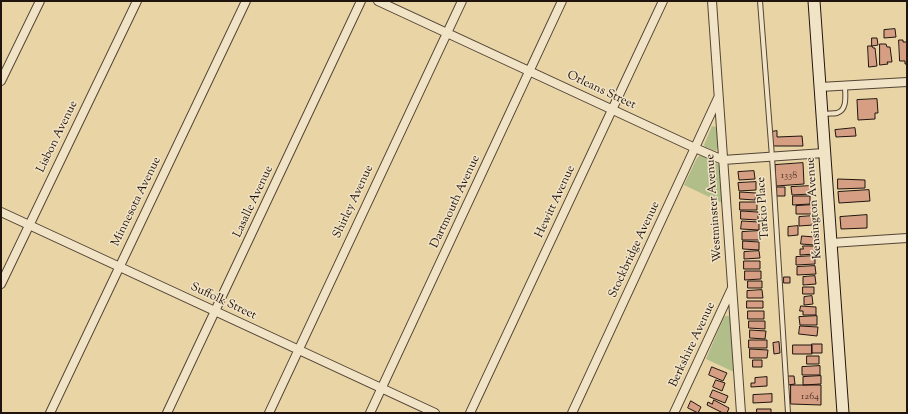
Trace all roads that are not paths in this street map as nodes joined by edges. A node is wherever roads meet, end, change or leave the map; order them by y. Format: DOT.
graph roads {
  1 [pos="40,1"];
  2 [pos="137,1"];
  3 [pos="246,1"];
  4 [pos="361,1"];
  5 [pos="378,1"];
  6 [pos="462,1"];
  7 [pos="562,1"];
  8 [pos="664,1"];
  9 [pos="712,1"];
  10 [pos="760,1"];
  11 [pos="814,1"];
  12 [pos="447,33"];
  13 [pos="529,71"];
  14 [pos="1,81"];
  15 [pos="907,82"];
  16 [pos="845,86"];
  17 [pos="820,87"];
  18 [pos="719,97"];
  19 [pos="612,110"];
  20 [pos="821,114"];
  21 [pos="695,148"];
  22 [pos="824,153"];
  23 [pos="772,157"];
  24 [pos="723,160"];
  25 [pos="1,212"];
  26 [pos="29,225"];
  27 [pos="907,238"];
  28 [pos="831,243"];
  29 [pos="119,267"];
  30 [pos="1,284"];
  31 [pos="733,288"];
  32 [pos="215,311"];
  33 [pos="298,350"];
  34 [pos="382,388"];
  35 [pos="50,413"];
  36 [pos="167,413"];
  37 [pos="269,413"];
  38 [pos="370,413"];
  39 [pos="435,413"];
  40 [pos="470,413"];
  41 [pos="572,413"];
  42 [pos="674,413"];
  43 [pos="741,413"];
  44 [pos="788,413"];
  45 [pos="843,413"];
  1 -- 14 [label="street"];
  2 -- 26 [label="street, Lisbon Avenue"];
  3 -- 29 [label="street, Minnesota Avenue"];
  4 -- 32 [label="street, Lasalle Avenue"];
  5 -- 12 [label="street, Orleans Street"];
  6 -- 12 [label="street, Shirley Avenue"];
  7 -- 13 [label="street, Dartmouth Avenue"];
  8 -- 19 [label="street, Hewitt Avenue"];
  9 -- 18 [label="street, Westminster Avenue"];
  10 -- 23 [label="lane, Tarkio Place"];
  11 -- 17 [label="street, Kensington Avenue"];
  12 -- 13 [label="street, Orleans Street"];
  12 -- 33 [label="street, Shirley Avenue"];
  13 -- 19 [label="street, Orleans Street"];
  13 -- 34 [label="street, Dartmouth Avenue"];
  15 -- 16 [label="street"];
  16 -- 17 [label="street"];
  16 -- 20 [label="lane"];
  17 -- 20 [label="street, Kensington Avenue"];
  18 -- 21 [label="street, Stockbridge Avenue"];
  18 -- 24 [label="street, Westminster Avenue"];
  19 -- 21 [label="street, Orleans Street"];
  19 -- 40 [label="street, Hewitt Avenue"];
  20 -- 22 [label="street, Kensington Avenue"];
  21 -- 24 [label="street, Orleans Street"];
  21 -- 41 [label="street, Stockbridge Avenue"];
  22 -- 23 [label="street, Orleans Street"];
  22 -- 28 [label="street, Kensington Avenue"];
  23 -- 24 [label="street, Orleans Street"];
  23 -- 44 [label="lane, Tarkio Place"];
  24 -- 31 [label="street, Westminster Avenue"];
  25 -- 26 [label="street, Suffolk Street"];
  26 -- 29 [label="street, Suffolk Street"];
  26 -- 30 [label="street, Lisbon Avenue"];
  27 -- 28 [label="street"];
  28 -- 45 [label="street, Kensington Avenue"];
  29 -- 32 [label="street, Suffolk Street"];
  29 -- 35 [label="street, Minnesota Avenue"];
  31 -- 42 [label="street, Berkshire Avenue"];
  31 -- 43 [label="street, Westminster Avenue"];
  32 -- 33 [label="street, Suffolk Street"];
  32 -- 36 [label="street, Lasalle Avenue"];
  33 -- 34 [label="street, Suffolk Street"];
  33 -- 37 [label="street, Shirley Avenue"];
  34 -- 38 [label="street, Dartmouth Avenue"];
  34 -- 39 [label="street, Suffolk Street"];
}
